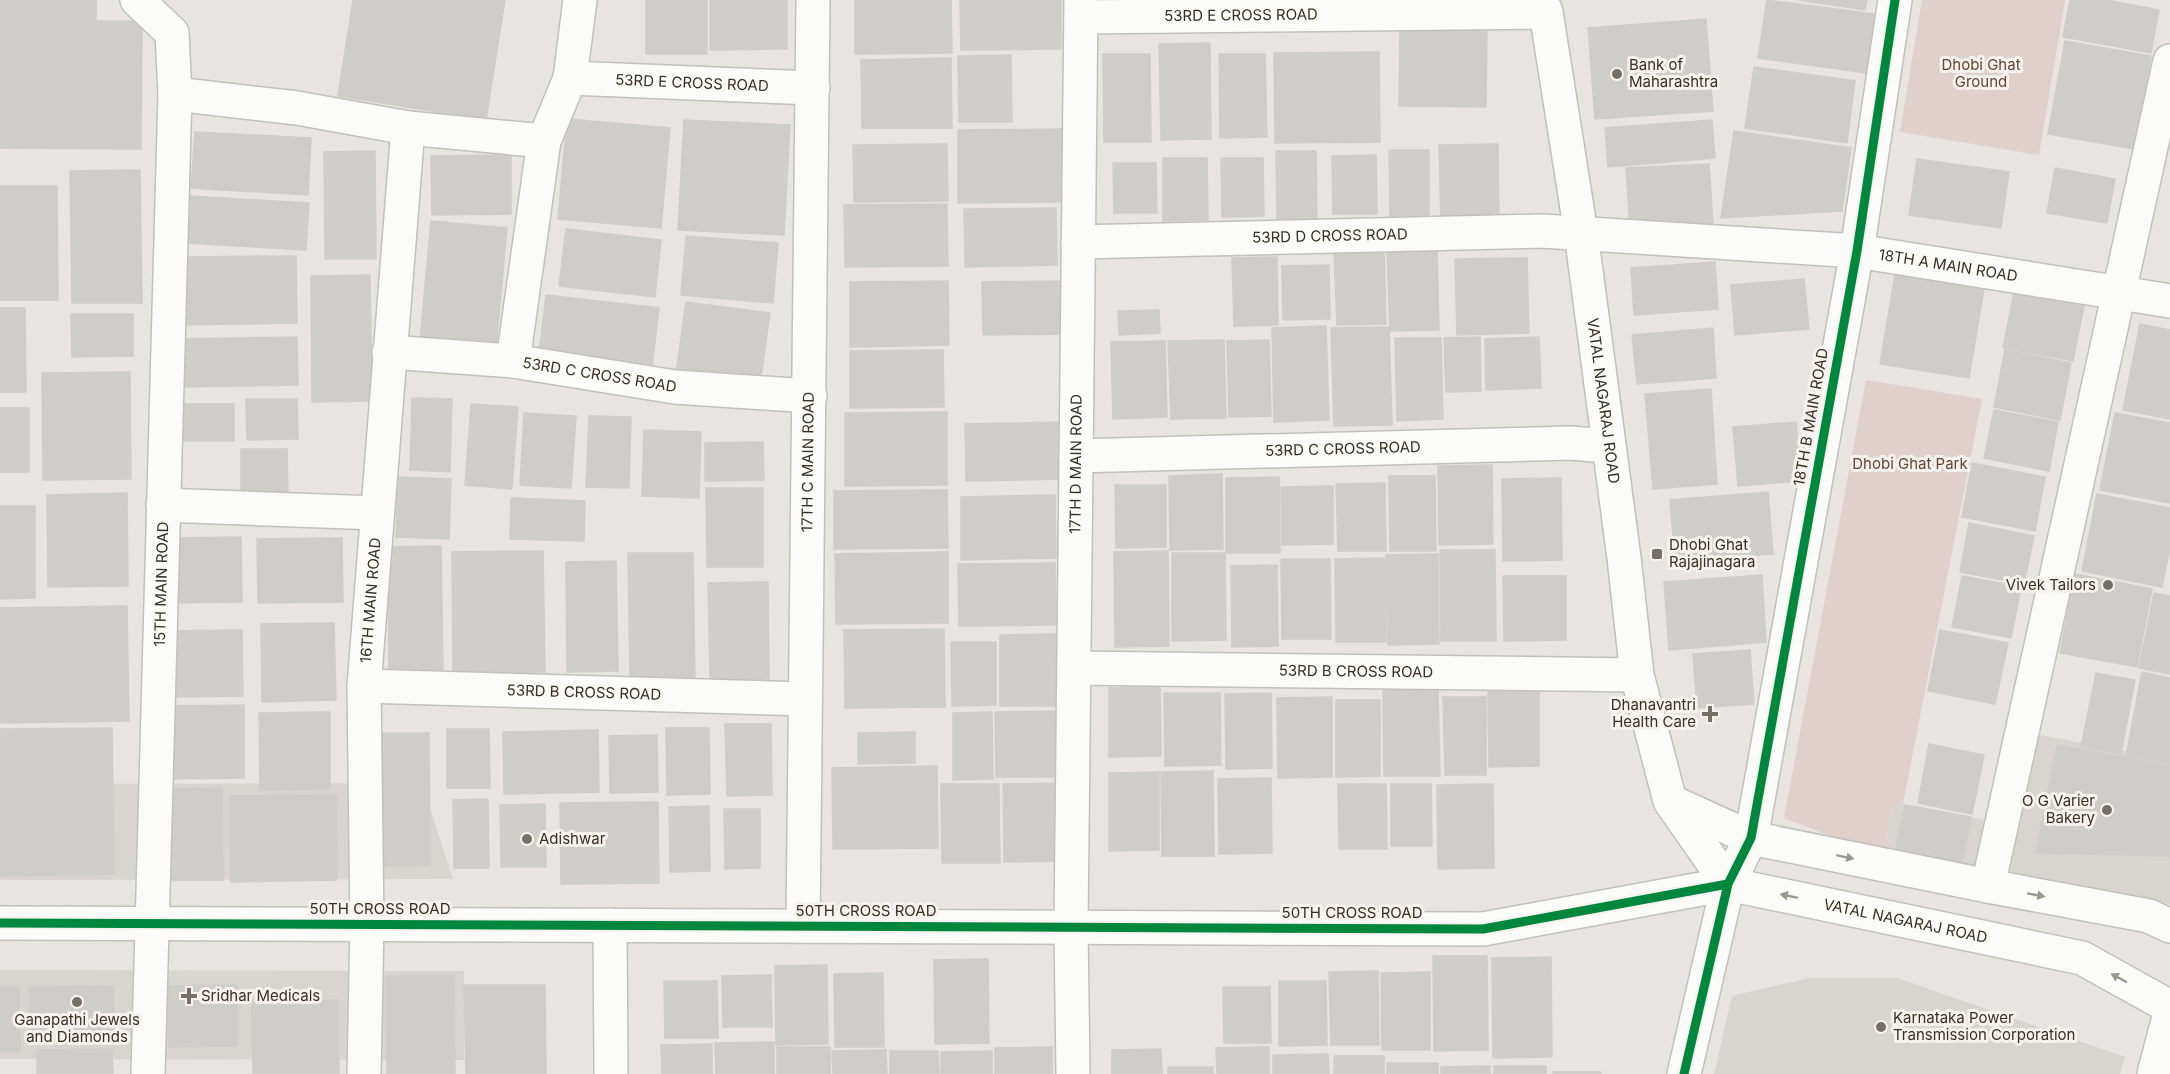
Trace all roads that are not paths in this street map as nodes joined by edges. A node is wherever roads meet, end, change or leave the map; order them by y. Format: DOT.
graph roads {
  1 [pos="137,0"];
  2 [pos="580,0"];
  3 [pos="813,0"];
  4 [pos="1895,0"];
  5 [pos="1543,6"];
  6 [pos="1081,8"];
  7 [pos="2170,61"];
  8 [pos="570,78"];
  9 [pos="813,88"];
  10 [pos="175,94"];
  11 [pos="408,128"];
  12 [pos="544,141"];
  13 [pos="1581,233"];
  14 [pos="1078,242"];
  15 [pos="1857,251"];
  16 [pos="2119,293"];
  17 [pos="2170,301"];
  18 [pos="389,352"];
  19 [pos="513,361"];
  20 [pos="810,396"];
  21 [pos="1608,446"];
  22 [pos="1076,456"];
  23 [pos="163,506"];
  24 [pos="377,513"];
  25 [pos="1074,668"];
  26 [pos="1637,675"];
  27 [pos="364,686"];
  28 [pos="805,699"];
  29 [pos="1670,801"];
  30 [pos="1750,838"];
  31 [pos="1728,884"];
  32 [pos="1988,886"];
  33 [pos="0,923"];
  34 [pos="153,923"];
  35 [pos="367,924"];
  36 [pos="610,925"];
  37 [pos="803,926"];
  38 [pos="2170,926"];
  39 [pos="1071,927"];
  40 [pos="2170,1007"];
  41 [pos="2170,1012"];
  42 [pos="148,1074"];
  43 [pos="364,1074"];
  44 [pos="611,1074"];
  45 [pos="1074,1074"];
  46 [pos="1684,1074"];
  47 [pos="2154,1074"];
  1 -- 10 [label="street, 15TH MAIN ROAD"];
  2 -- 8 [label="street"];
  3 -- 9 [label="street, 17TH C MAIN ROAD"];
  4 -- 15 [label="street, 18TH B MAIN ROAD"];
  5 -- 6 [label="street, 53RD E CROSS ROAD"];
  5 -- 13 [label="street, VATAL NAGARAJ ROAD"];
  6 -- 14 [label="street, 17TH D MAIN ROAD"];
  7 -- 16 [label="street"];
  8 -- 9 [label="street, 53RD E CROSS ROAD"];
  8 -- 12 [label="street"];
  9 -- 20 [label="street, 17TH C MAIN ROAD"];
  10 -- 11 [label="street"];
  10 -- 23 [label="street, 15TH MAIN ROAD"];
  11 -- 12 [label="street"];
  11 -- 18 [label="street, 16TH MAIN ROAD"];
  12 -- 19 [label="street"];
  13 -- 14 [label="street, 53RD D CROSS ROAD"];
  13 -- 15 [label="street, 18TH A MAIN ROAD"];
  13 -- 21 [label="street, VATAL NAGARAJ ROAD"];
  14 -- 22 [label="street, 17TH D MAIN ROAD"];
  15 -- 16 [label="street, 18TH A MAIN ROAD"];
  15 -- 30 [label="street, 18TH B MAIN ROAD"];
  16 -- 17 [label="street, 18TH A MAIN ROAD"];
  16 -- 32 [label="street"];
  18 -- 19 [label="street, 53RD C CROSS ROAD"];
  18 -- 24 [label="street, 16TH MAIN ROAD"];
  19 -- 20 [label="street, 53RD C CROSS ROAD"];
  20 -- 28 [label="street, 17TH C MAIN ROAD"];
  21 -- 22 [label="street, 53RD C CROSS ROAD"];
  21 -- 26 [label="street, VATAL NAGARAJ ROAD"];
  22 -- 25 [label="street, 17TH D MAIN ROAD"];
  23 -- 24 [label="street"];
  23 -- 34 [label="street, 15TH MAIN ROAD"];
  24 -- 27 [label="street, 16TH MAIN ROAD"];
  25 -- 26 [label="street, 53RD B CROSS ROAD"];
  25 -- 39 [label="street, 17TH D MAIN ROAD"];
  26 -- 29 [label="street, VATAL NAGARAJ ROAD"];
  27 -- 28 [label="street, 53RD B CROSS ROAD"];
  27 -- 35 [label="street, 16TH MAIN ROAD"];
  28 -- 37 [label="street, 17TH C MAIN ROAD"];
  29 -- 30 [label="street"];
  29 -- 31 [label="street, VATAL NAGARAJ ROAD"];
  30 -- 31 [label="street, 18TH B MAIN ROAD"];
  30 -- 32 [label="street, one-way"];
  31 -- 39 [label="street, 50TH CROSS ROAD"];
  40 -- 31 [label="street, VATAL NAGARAJ ROAD, one-way"];
  31 -- 46 [label="street, 18TH B MAIN ROAD"];
  32 -- 38 [label="street, one-way"];
  33 -- 34 [label="street, 50TH CROSS ROAD"];
  34 -- 35 [label="street, 50TH CROSS ROAD"];
  34 -- 42 [label="street, 15TH MAIN ROAD"];
  35 -- 36 [label="street, 50TH CROSS ROAD"];
  35 -- 43 [label="street, 16TH MAIN ROAD"];
  36 -- 37 [label="street, 50TH CROSS ROAD"];
  36 -- 44 [label="street"];
  37 -- 39 [label="street, 50TH CROSS ROAD"];
  39 -- 45 [label="street, 17TH D MAIN ROAD"];
  41 -- 47 [label="street"];
}
